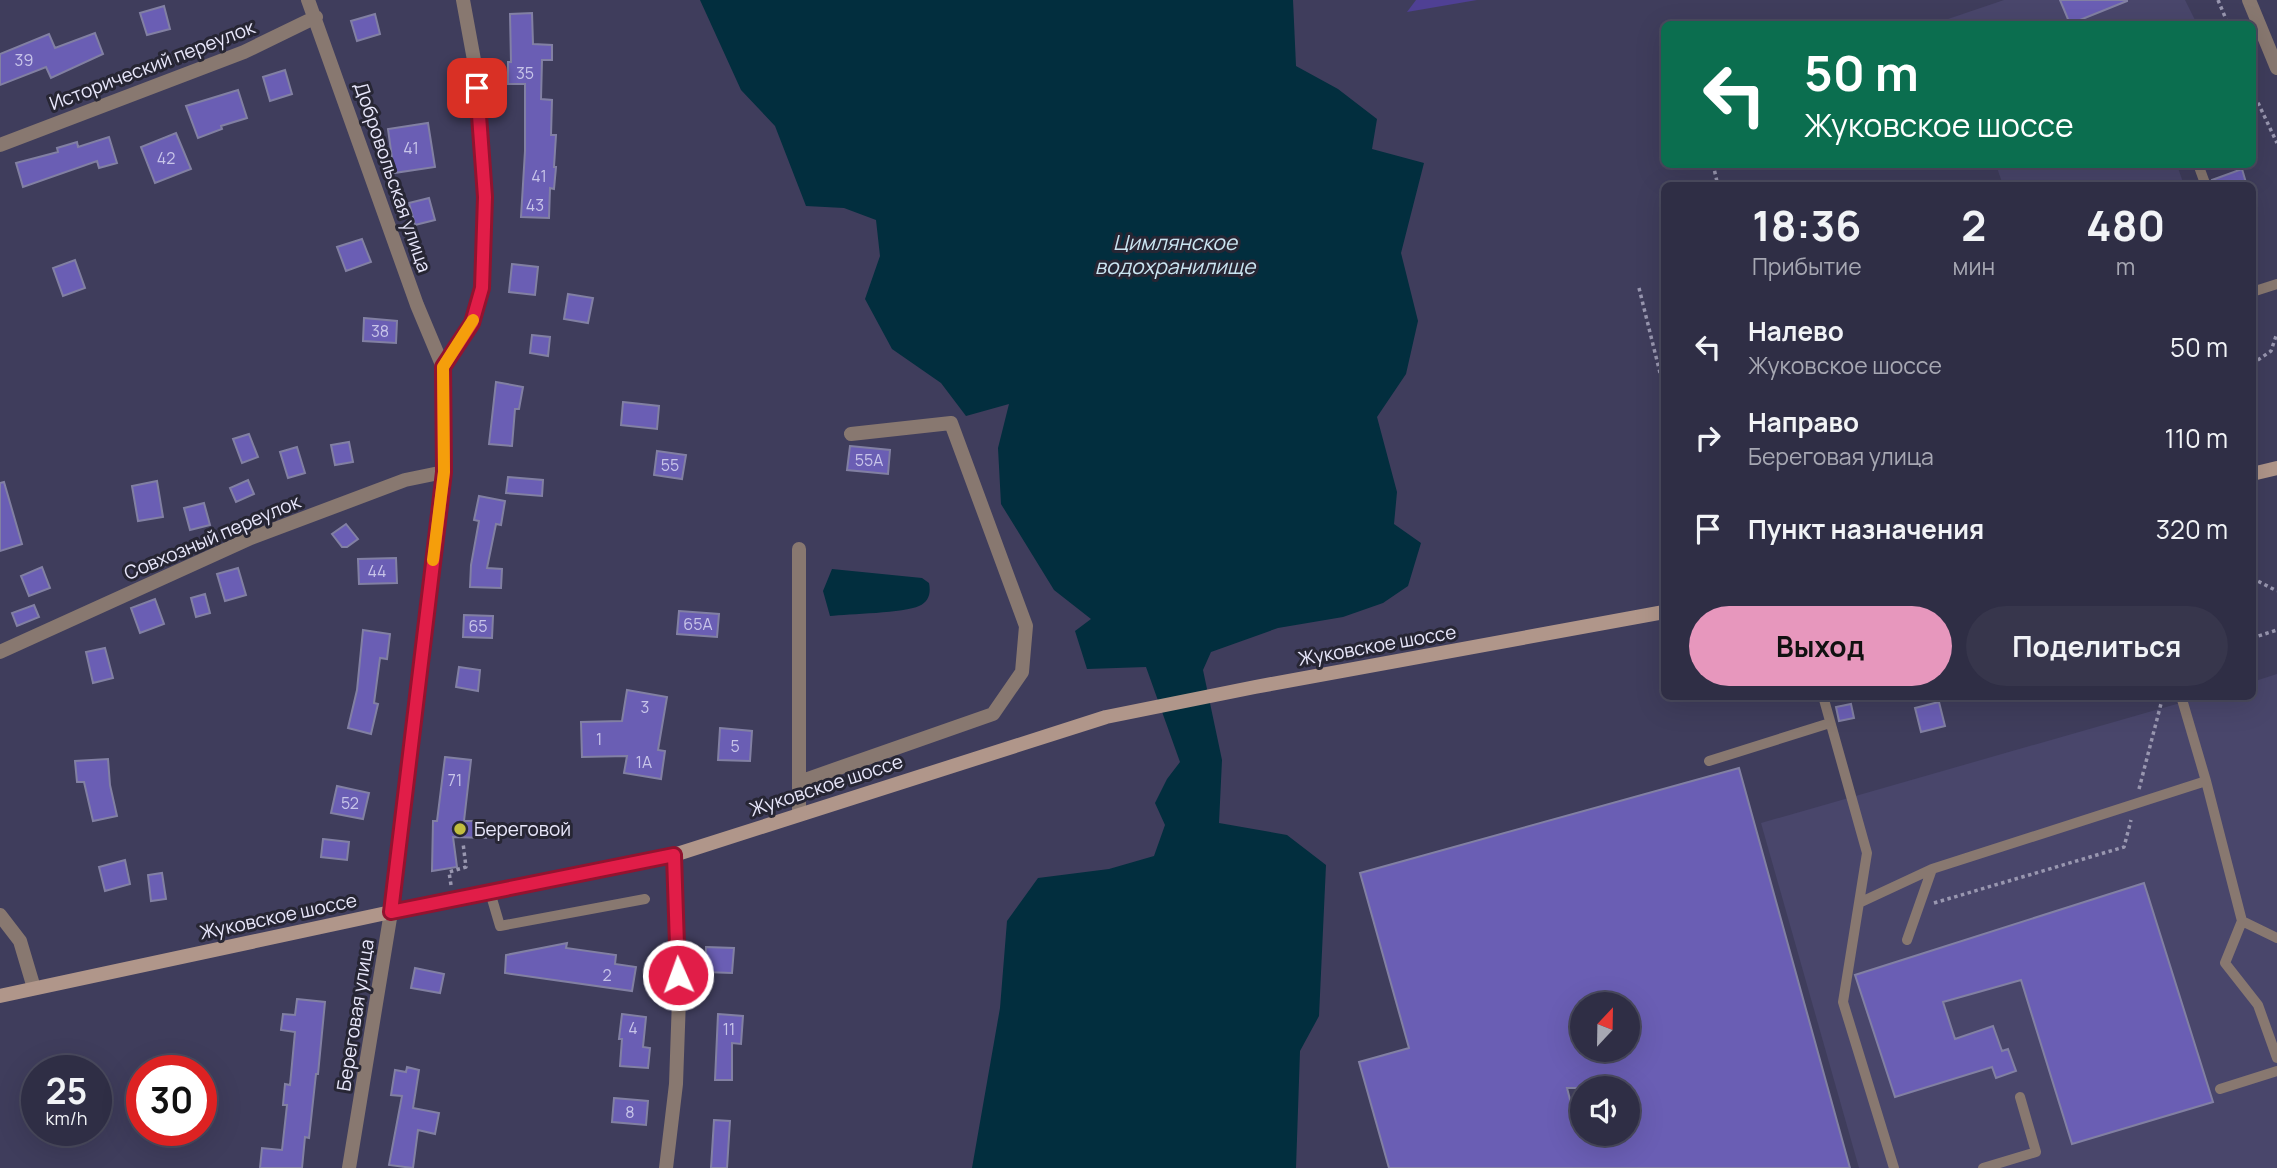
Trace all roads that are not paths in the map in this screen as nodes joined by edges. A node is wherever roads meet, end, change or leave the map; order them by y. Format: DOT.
graph roads {
  1 [pos="308,0"];
  2 [pos="463,0"];
  3 [pos="2249,0"];
  4 [pos="316,17"];
  5 [pos="2254,21"];
  6 [pos="2258,38"];
  7 [pos="2277,68"];
  8 [pos="0,145"];
  9 [pos="2277,284"];
  10 [pos="2256,291"];
  11 [pos="443,367"];
  12 [pos="850,433"];
  13 [pos="2277,468"];
  14 [pos="444,472"];
  15 [pos="2256,473"];
  16 [pos="799,549"];
  17 [pos="1661,613"];
  18 [pos="0,652"];
  19 [pos="1824,700"];
  20 [pos="2182,700"];
  21 [pos="1830,723"];
  22 [pos="1709,761"];
  23 [pos="2206,781"];
  24 [pos="799,782"];
  25 [pos="799,814"];
  26 [pos="674,855"];
  27 [pos="1932,869"];
  28 [pos="490,892"];
  29 [pos="645,899"];
  30 [pos="1859,903"];
  31 [pos="391,912"];
  32 [pos="0,915"];
  33 [pos="2242,921"];
  34 [pos="2277,938"];
  35 [pos="1907,940"];
  36 [pos="34,988"];
  37 [pos="0,996"];
  38 [pos="2277,1058"];
  39 [pos="2277,1070"];
  40 [pos="2220,1089"];
  41 [pos="2020,1097"];
  42 [pos="349,1168"];
  43 [pos="666,1168"];
  44 [pos="1894,1168"];
  45 [pos="1983,1168"];
  1 -- 4 [label="street, Добровольская улица"];
  2 -- 11 [label="street"];
  3 -- 5 [label="street"];
  4 -- 8 [label="street, Исторический переулок"];
  4 -- 11 [label="street, Добровольская улица"];
  6 -- 7 [label="street"];
  9 -- 10 [label="lane"];
  11 -- 14 [label="street, Береговая улица"];
  12 -- 24 [label="street"];
  13 -- 15 [label="main road"];
  14 -- 18 [label="street, Совхозный переулок"];
  14 -- 31 [label="street, Береговая улица"];
  16 -- 24 [label="street"];
  17 -- 25 [label="main road, Жуковское шоссе"];
  19 -- 21 [label="lane"];
  20 -- 23 [label="lane"];
  21 -- 22 [label="lane"];
  21 -- 30 [label="lane"];
  23 -- 27 [label="lane"];
  23 -- 33 [label="lane"];
  24 -- 25 [label="street"];
  25 -- 26 [label="main road, Жуковское шоссе"];
  26 -- 28 [label="main road, Жуковское шоссе"];
  26 -- 43 [label="street"];
  27 -- 30 [label="lane"];
  27 -- 35 [label="lane"];
  28 -- 29 [label="lane"];
  28 -- 31 [label="main road, Жуковское шоссе"];
  30 -- 44 [label="lane"];
  31 -- 36 [label="main road, Жуковское шоссе"];
  31 -- 42 [label="street, Береговая улица"];
  32 -- 36 [label="street"];
  33 -- 34 [label="lane"];
  33 -- 38 [label="lane"];
  36 -- 37 [label="main road, Жуковское шоссе"];
  39 -- 40 [label="lane"];
  41 -- 45 [label="lane"];
}
